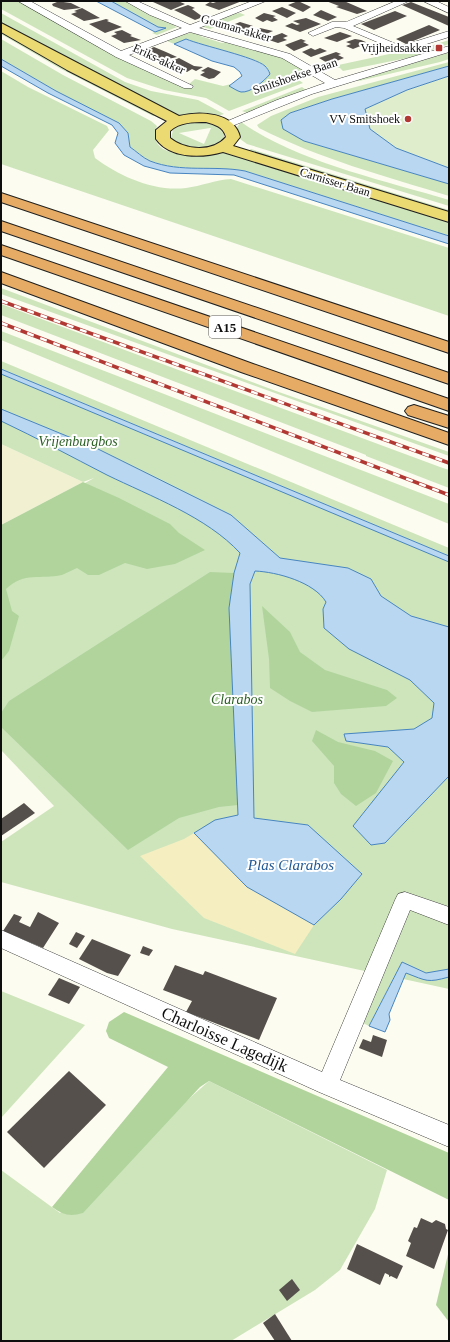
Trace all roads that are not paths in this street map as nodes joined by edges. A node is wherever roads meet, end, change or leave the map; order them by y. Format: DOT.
graph roads {
  1 [pos="23,1"];
  2 [pos="130,1"];
  3 [pos="261,1"];
  4 [pos="404,1"];
  5 [pos="428,1"];
  6 [pos="374,3"];
  7 [pos="386,8"];
  8 [pos="449,10"];
  9 [pos="347,25"];
  10 [pos="1,27"];
  11 [pos="189,27"];
  12 [pos="313,33"];
  13 [pos="449,34"];
  14 [pos="1,37"];
  15 [pos="449,49"];
  16 [pos="120,55"];
  17 [pos="328,80"];
  18 [pos="188,86"];
  19 [pos="221,123"];
  20 [pos="173,124"];
  21 [pos="226,144"];
  22 [pos="1,197"];
  23 [pos="449,208"];
  24 [pos="449,217"];
  25 [pos="1,226"];
  26 [pos="1,250"];
  27 [pos="1,277"];
  28 [pos="73,304"];
  29 [pos="449,348"];
  30 [pos="449,379"];
  31 [pos="449,406"];
  32 [pos="449,422"];
  33 [pos="449,438"];
  34 [pos="449,916"];
  35 [pos="1,940"];
  36 [pos="327,1085"];
  37 [pos="449,1136"];
  1 -- 16 [label="street, Eriks-akker"];
  2 -- 11 [label="street, Gouman-akker"];
  3 -- 11 [label="street, Eriks-akker"];
  4 -- 7 [label="street"];
  5 -- 8 [label="street"];
  6 -- 7 [label="street"];
  7 -- 9 [label="street"];
  9 -- 12 [label="street"];
  9 -- 13 [label="street"];
  10 -- 20 [label="main road"];
  11 -- 16 [label="street, Eriks-akker"];
  11 -- 17 [label="street, Gouman-akker"];
  14 -- 20 [label="main road"];
  15 -- 17 [label="street, Smitshoekse Baan"];
  16 -- 18 [label="street, Eriks-akker"];
  17 -- 19 [label="street, Smitshoekse Baan"];
  19 -- 20 [label="main road"];
  19 -- 21 [label="main road"];
  20 -- 21 [label="main road"];
  21 -- 23 [label="main road, Carnisser Baan"];
  21 -- 24 [label="main road, Carnisser Baan"];
  22 -- 29 [label="highway"];
  25 -- 30 [label="highway, A15"];
  26 -- 31 [label="highway, A15"];
  27 -- 28 [label="highway, A15"];
  28 -- 32 [label="highway, A15"];
  28 -- 33 [label="highway, A15"];
  34 -- 36 [label="street"];
  35 -- 36 [label="street, Charloisse Lagedijk"];
  36 -- 37 [label="street, Charloisse Lagedijk"];
}
